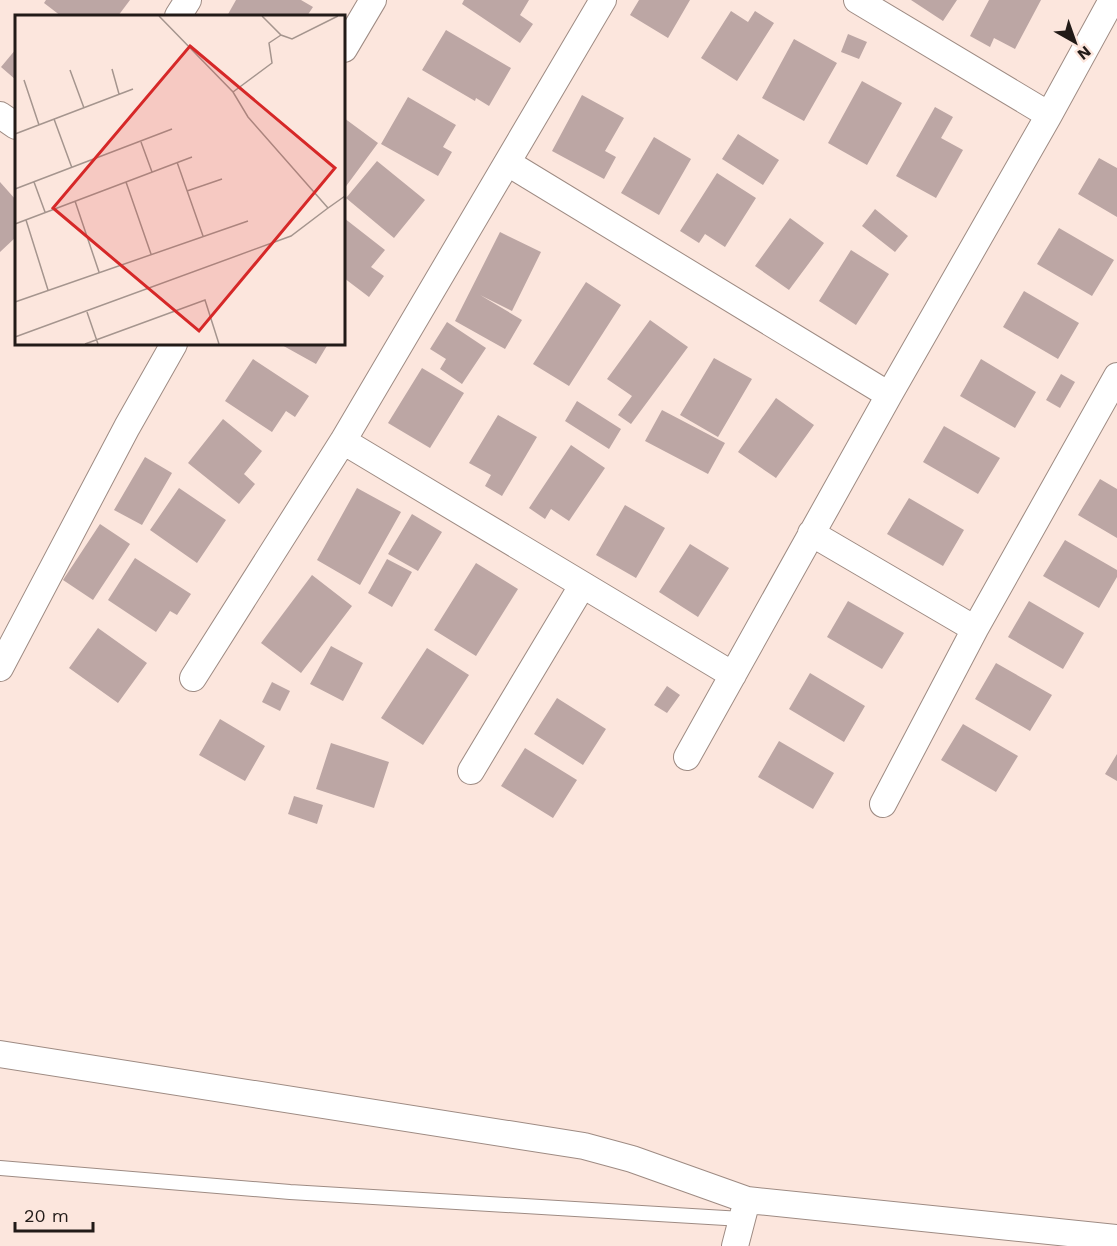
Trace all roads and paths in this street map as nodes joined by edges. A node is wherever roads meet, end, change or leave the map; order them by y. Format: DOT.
graph roads {
  1 [pos="188,0"];
  2 [pos="373,0"];
  3 [pos="603,0"];
  4 [pos="857,0"];
  5 [pos="1112,0"];
  6 [pos="179,15"];
  7 [pos="345,47"];
  8 [pos="0,115"];
  9 [pos="1049,115"];
  10 [pos="15,125"];
  11 [pos="508,163"];
  12 [pos="173,345"];
  13 [pos="1117,375"];
  14 [pos="888,395"];
  15 [pos="343,441"];
  16 [pos="811,533"];
  17 [pos="582,586"];
  18 [pos="975,629"];
  19 [pos="0,668"];
  20 [pos="733,675"];
  21 [pos="193,678"];
  22 [pos="687,757"];
  23 [pos="471,771"];
  24 [pos="883,804"];
  25 [pos="0,1054"];
  26 [pos="0,1168"];
  27 [pos="745,1209"];
  28 [pos="1117,1238"];
  29 [pos="735,1246"];
  1 -- 6 [label="street"];
  2 -- 7 [label="street"];
  3 -- 11 [label="street"];
  4 -- 9 [label="street"];
  5 -- 9 [label="street"];
  8 -- 10 [label="street"];
  9 -- 14 [label="street"];
  11 -- 14 [label="street"];
  11 -- 15 [label="street"];
  12 -- 19 [label="street"];
  13 -- 18 [label="street"];
  14 -- 16 [label="street"];
  15 -- 17 [label="street"];
  15 -- 21 [label="street"];
  16 -- 18 [label="street"];
  16 -- 20 [label="street"];
  17 -- 20 [label="street"];
  17 -- 23 [label="street"];
  18 -- 24 [label="street"];
  20 -- 22 [label="street"];
  25 -- 27 [label="street"];
  26 -- 27 [label="lane"];
  27 -- 28 [label="street"];
  27 -- 29 [label="street"];
}
